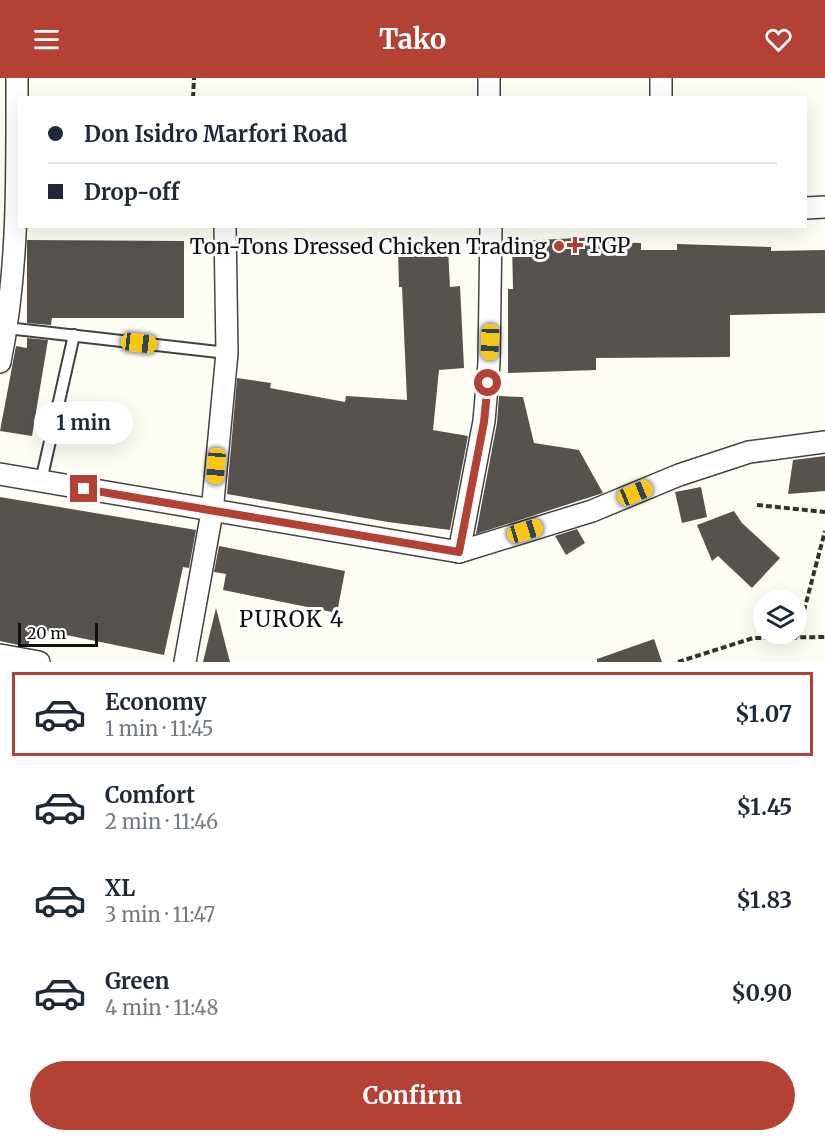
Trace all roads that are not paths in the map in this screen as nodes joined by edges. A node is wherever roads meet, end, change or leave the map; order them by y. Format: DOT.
graph roads {
  1 [pos="17,78"];
  2 [pos="489,78"];
  3 [pos="661,78"];
  4 [pos="489,96"];
  5 [pos="661,96"];
  6 [pos="825,207"];
  7 [pos="807,208"];
  8 [pos="12,221"];
  9 [pos="225,228"];
  10 [pos="491,228"];
  11 [pos="7,328"];
  12 [pos="74,335"];
  13 [pos="227,353"];
  14 [pos="0,362"];
  15 [pos="825,442"];
  16 [pos="0,474"];
  17 [pos="41,481"];
  18 [pos="212,512"];
  19 [pos="459,552"];
  20 [pos="0,654"];
  21 [pos="39,662"];
  22 [pos="185,662"];
  1 -- 8 [label="street"];
  2 -- 4 [label="street"];
  3 -- 5 [label="street"];
  6 -- 7 [label="street"];
  8 -- 11 [label="street"];
  9 -- 13 [label="street"];
  10 -- 19 [label="street"];
  11 -- 12 [label="lane"];
  11 -- 14 [label="street"];
  12 -- 13 [label="lane"];
  12 -- 17 [label="lane"];
  13 -- 18 [label="street"];
  15 -- 19 [label="street"];
  16 -- 17 [label="street"];
  17 -- 18 [label="street"];
  18 -- 19 [label="street"];
  18 -- 22 [label="street"];
  20 -- 21 [label="street"];
}
